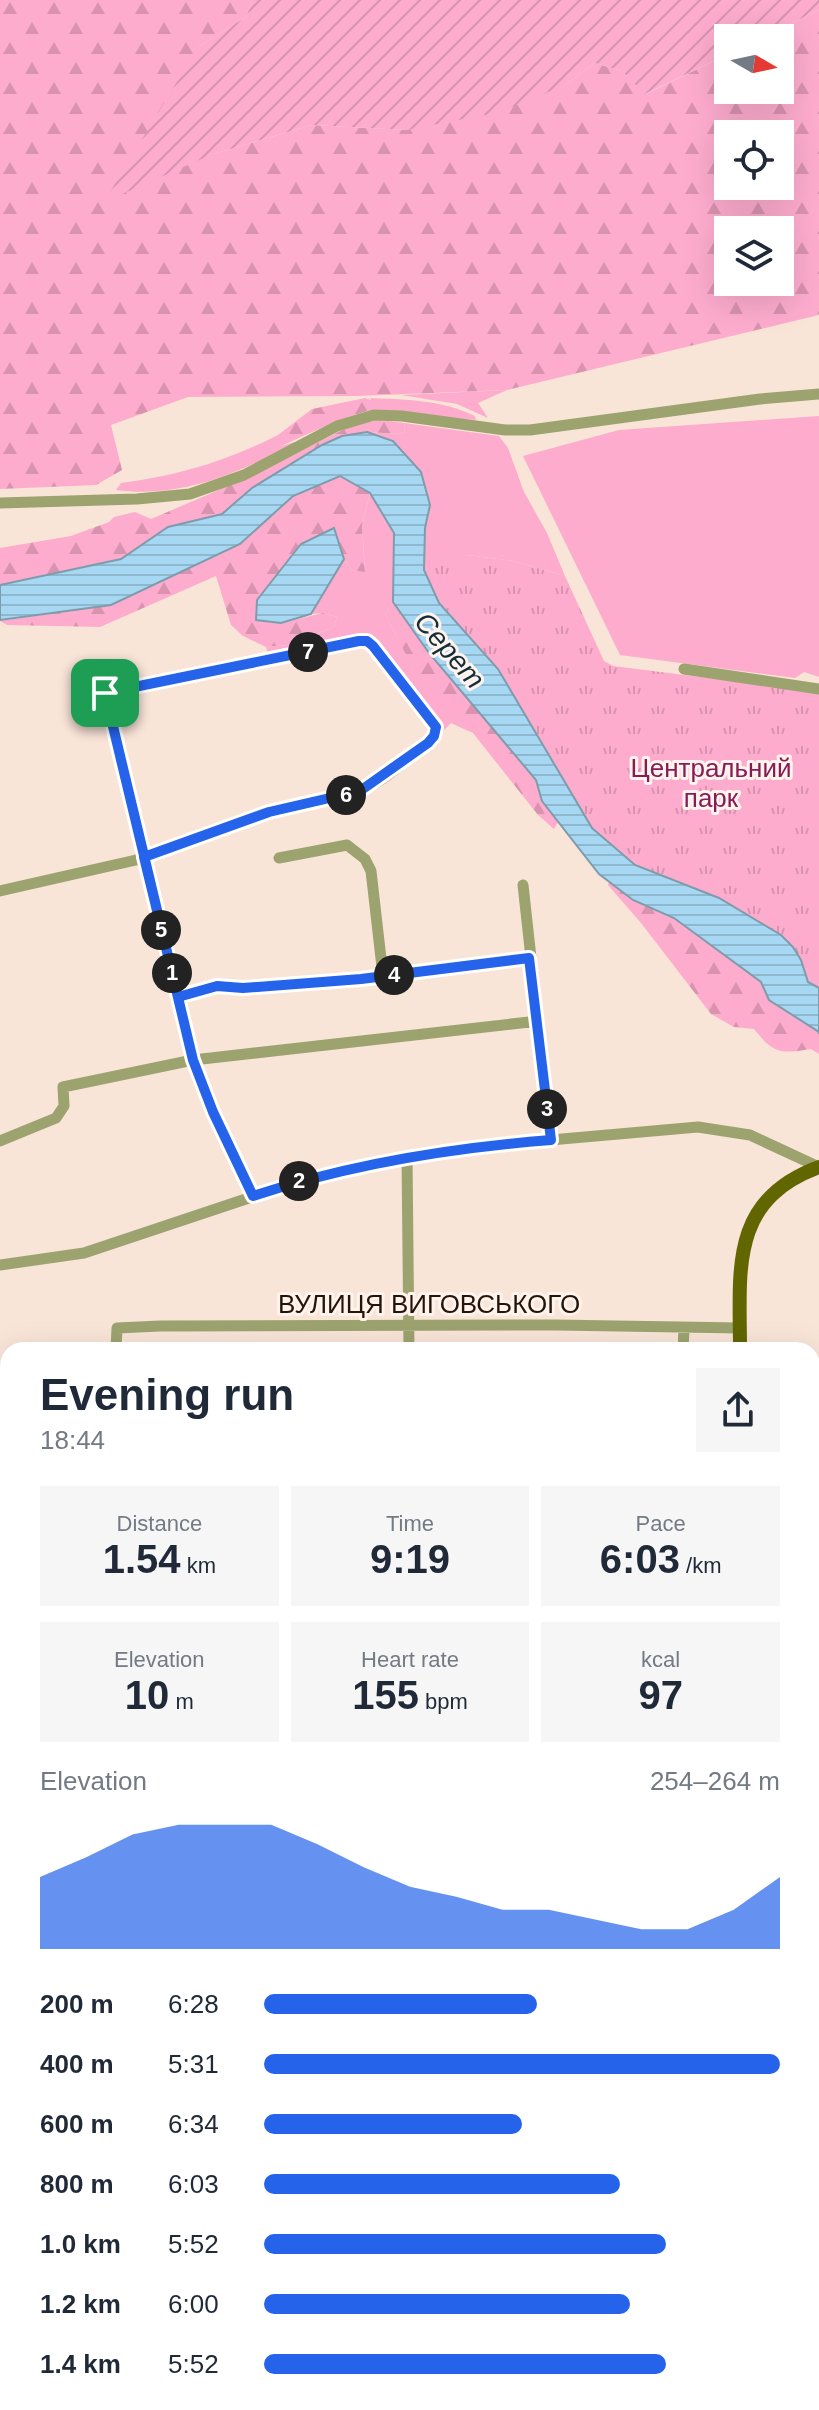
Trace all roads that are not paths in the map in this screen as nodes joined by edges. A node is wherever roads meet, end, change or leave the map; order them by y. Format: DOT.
graph roads {
  1 [pos="819,394"];
  2 [pos="0,503"];
  3 [pos="684,669"];
  4 [pos="819,689"];
  5 [pos="144,857"];
  6 [pos="279,858"];
  7 [pos="523,885"];
  8 [pos="0,891"];
  9 [pos="529,958"];
  10 [pos="383,976"];
  11 [pos="178,997"];
  12 [pos="538,1021"];
  13 [pos="193,1060"];
  14 [pos="551,1140"];
  15 [pos="0,1141"];
  16 [pos="407,1157"];
  17 [pos="819,1167"];
  18 [pos="253,1196"];
  19 [pos="0,1265"];
  20 [pos="409,1325"];
  21 [pos="684,1328"];
  22 [pos="740,1328"];
  23 [pos="116,1342"];
  24 [pos="409,1342"];
  25 [pos="683,1342"];
  26 [pos="740,1342"];
  1 -- 2 [label="street"];
  3 -- 4 [label="street"];
  5 -- 5 [label="street"];
  5 -- 8 [label="street"];
  5 -- 11 [label="street"];
  6 -- 10 [label="street"];
  7 -- 9 [label="street"];
  9 -- 10 [label="street"];
  9 -- 12 [label="street"];
  10 -- 11 [label="street"];
  11 -- 13 [label="street"];
  12 -- 13 [label="street"];
  12 -- 14 [label="street"];
  13 -- 15 [label="street"];
  13 -- 18 [label="street"];
  14 -- 16 [label="street"];
  14 -- 17 [label="street"];
  16 -- 18 [label="street"];
  16 -- 20 [label="street"];
  17 -- 22 [label="main road"];
  18 -- 19 [label="street"];
  20 -- 21 [label="street, ВУЛИЦЯ ВИГОВСЬКОГО"];
  20 -- 23 [label="street, ВУЛИЦЯ ВИГОВСЬКОГО"];
  20 -- 24 [label="street"];
  21 -- 22 [label="street, ВУЛИЦЯ ВИГОВСЬКОГО"];
  21 -- 25 [label="street"];
  22 -- 26 [label="main road"];
}
